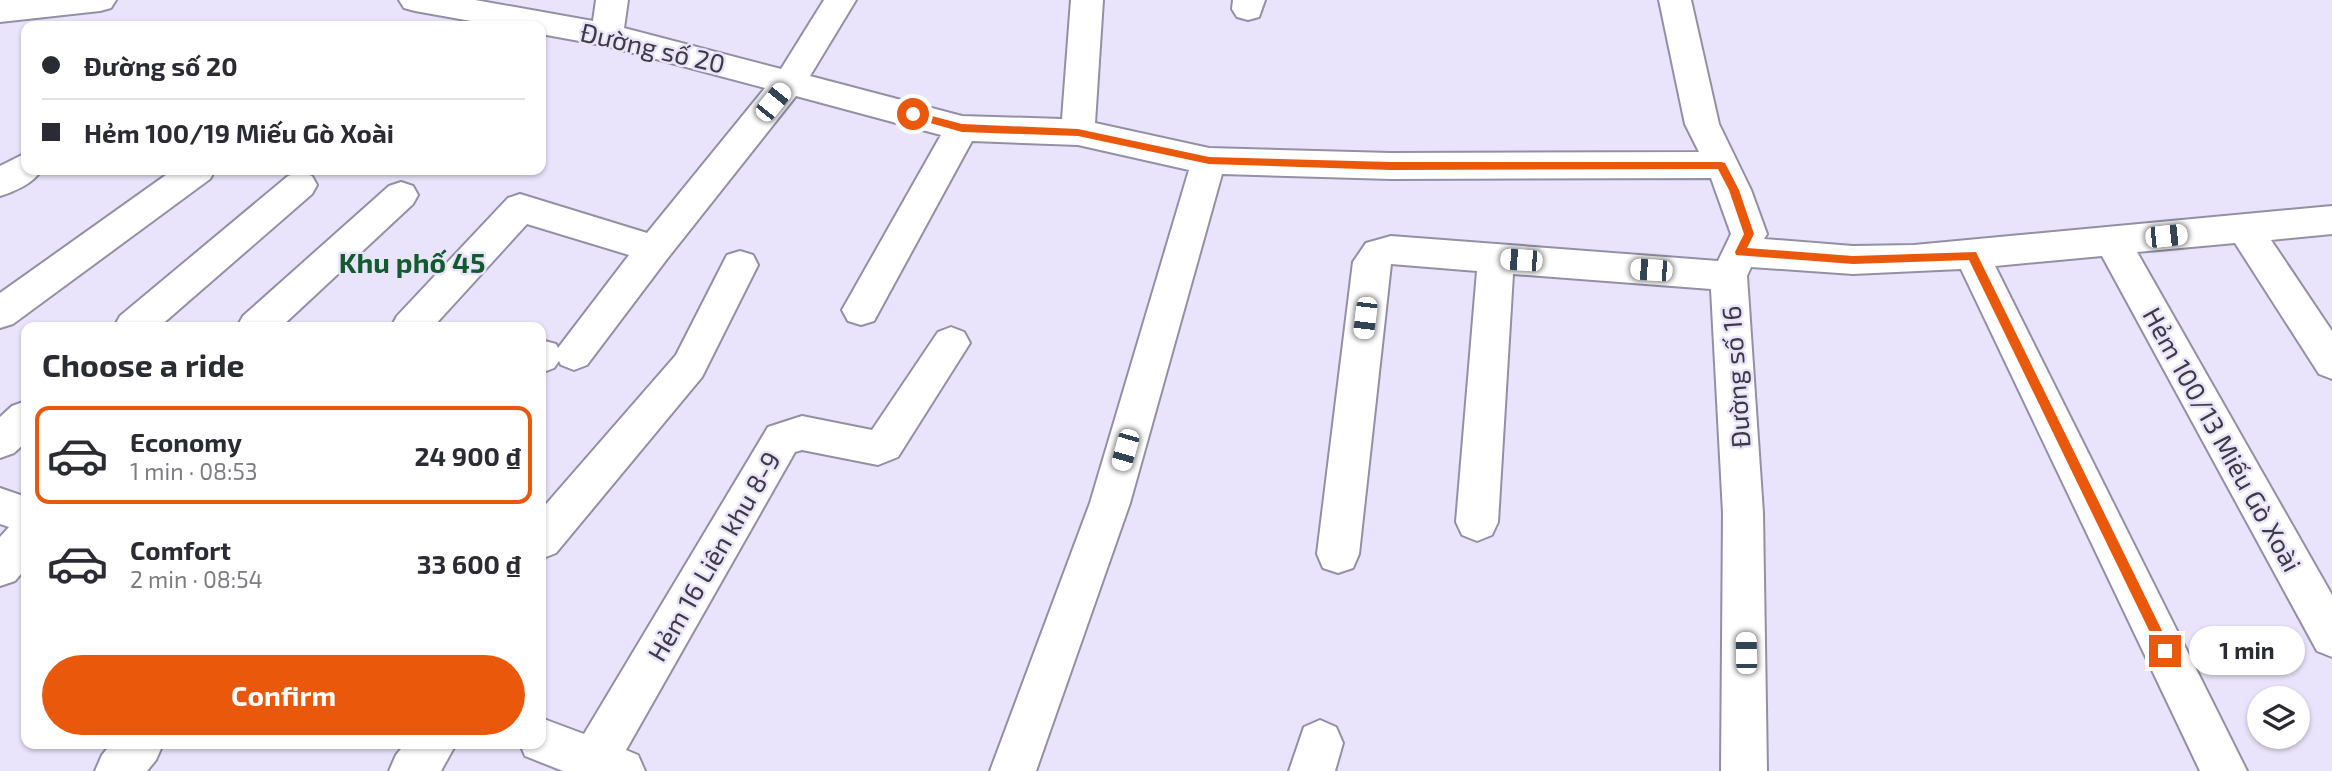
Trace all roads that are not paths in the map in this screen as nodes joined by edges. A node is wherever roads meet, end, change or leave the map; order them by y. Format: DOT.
graph roads {
  1 [pos="100,0"];
  2 [pos="415,0"];
  3 [pos="612,0"];
  4 [pos="840,0"];
  5 [pos="1087,0"];
  6 [pos="1675,0"];
  7 [pos="0,11"];
  8 [pos="534,21"];
  9 [pos="546,23"];
  10 [pos="607,34"];
  11 [pos="790,81"];
  12 [pos="962,128"];
  13 [pos="1078,132"];
  14 [pos="1209,161"];
  15 [pos="1721,166"];
  16 [pos="21,169"];
  17 [pos="191,175"];
  18 [pos="0,183"];
  19 [pos="300,185"];
  20 [pos="401,195"];
  21 [pos="2332,220"];
  22 [pos="2244,228"];
  23 [pos="2113,242"];
  24 [pos="654,249"];
  25 [pos="1972,255"];
  26 [pos="1496,258"];
  27 [pos="1735,264"];
  28 [pos="740,265"];
  29 [pos="861,310"];
  30 [pos="0,313"];
  31 [pos="139,322"];
  32 [pos="261,322"];
  33 [pos="415,322"];
  34 [pos="951,343"];
  35 [pos="553,355"];
  36 [pos="2332,363"];
  37 [pos="21,422"];
  38 [pos="0,440"];
  39 [pos="0,506"];
  40 [pos="21,513"];
  41 [pos="1478,522"];
  42 [pos="546,534"];
  43 [pos="21,544"];
  44 [pos="1338,554"];
  45 [pos="0,567"];
  46 [pos="2332,636"];
  47 [pos="546,742"];
  48 [pos="136,749"];
  49 [pos="429,749"];
  50 [pos="608,766"];
  51 [pos="118,771"];
  52 [pos="412,771"];
  53 [pos="1013,771"];
  54 [pos="1744,771"];
  55 [pos="2224,771"];
  1 -- 7 [label="street"];
  2 -- 8 [label="street, Đường số 20"];
  3 -- 10 [label="street"];
  4 -- 11 [label="street"];
  5 -- 13 [label="street"];
  6 -- 15 [label="street, Đường số 16"];
  9 -- 10 [label="street, Đường số 20"];
  10 -- 11 [label="street, Đường số 20"];
  11 -- 12 [label="street, Đường số 20"];
  11 -- 24 [label="street"];
  12 -- 13 [label="street, Đường số 20"];
  12 -- 29 [label="street"];
  13 -- 14 [label="street, Đường số 20"];
  14 -- 15 [label="street, Đường số 20"];
  14 -- 53 [label="street"];
  15 -- 27 [label="street, Đường số 16"];
  16 -- 18 [label="street"];
  17 -- 30 [label="street"];
  19 -- 31 [label="street"];
  20 -- 32 [label="street"];
  21 -- 22 [label="street"];
  22 -- 23 [label="street"];
  22 -- 36 [label="street"];
  23 -- 25 [label="street"];
  23 -- 46 [label="street, Hẻm 100/13 Miếu Gò Xoài"];
  24 -- 33 [label="street"];
  24 -- 35 [label="street"];
  25 -- 27 [label="street"];
  25 -- 55 [label="street"];
  26 -- 27 [label="street"];
  26 -- 41 [label="street"];
  26 -- 44 [label="street"];
  27 -- 54 [label="street, Đường số 16"];
  28 -- 42 [label="street"];
  34 -- 50 [label="street, Hẻm 16 Liên khu 8-9"];
  37 -- 38 [label="street"];
  39 -- 40 [label="street"];
  43 -- 45 [label="street"];
  47 -- 50 [label="street"];
  48 -- 51 [label="street"];
  49 -- 52 [label="street"];
}
